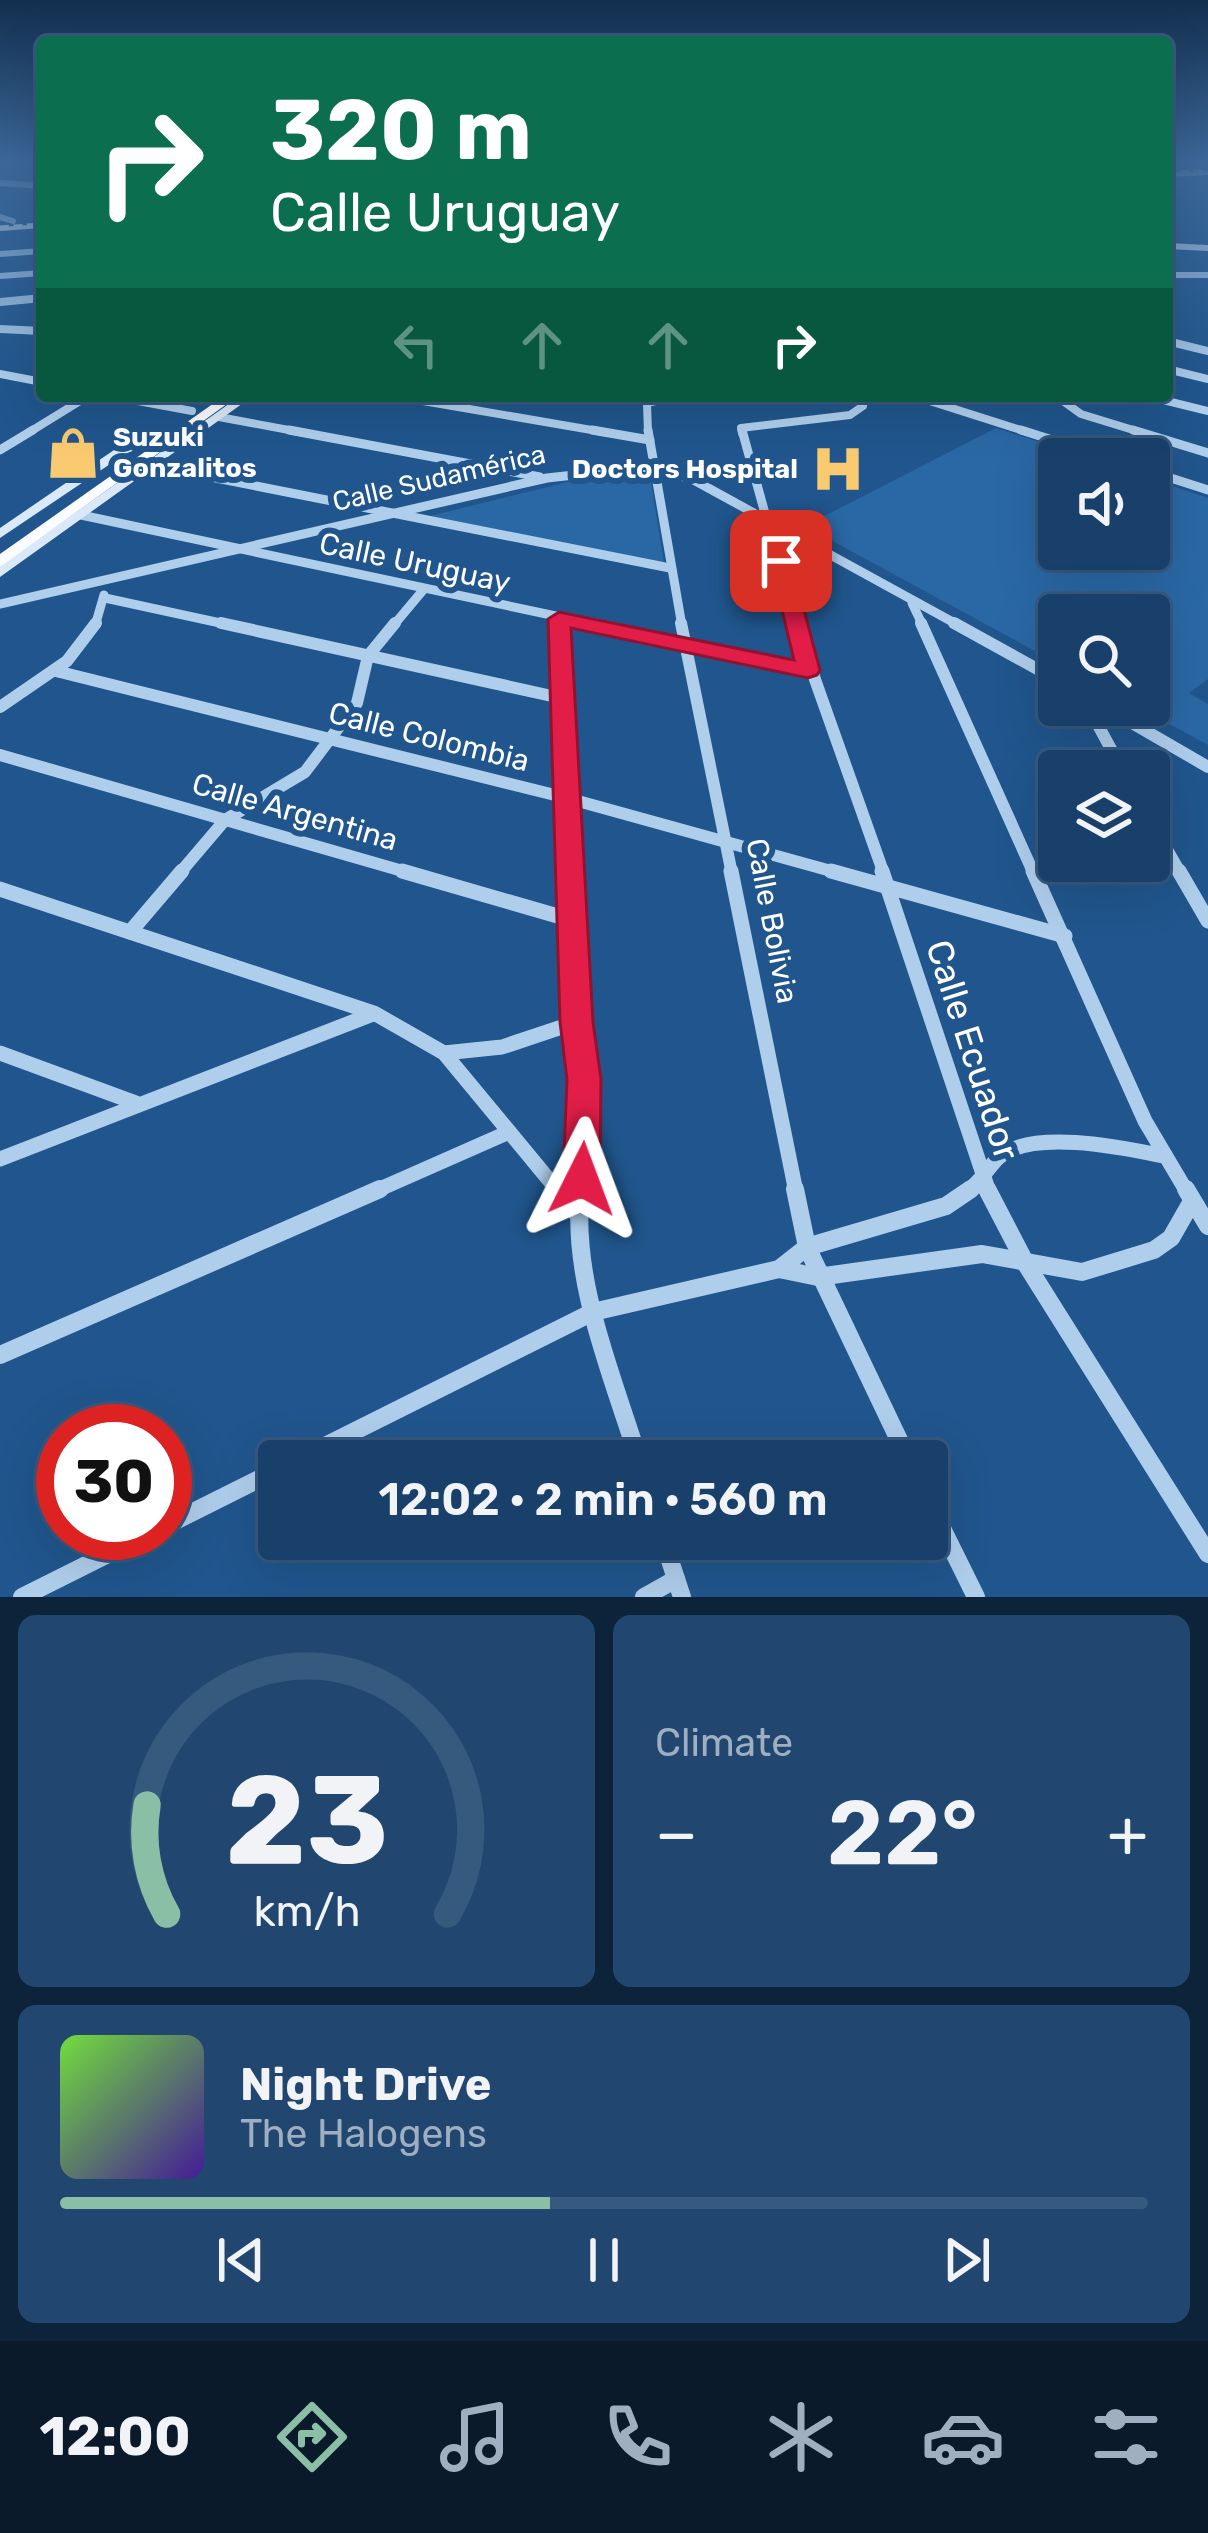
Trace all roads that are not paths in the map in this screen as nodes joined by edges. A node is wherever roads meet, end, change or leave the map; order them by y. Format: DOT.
graph roads {
  1 [pos="1173,244"];
  2 [pos="1208,245"];
  3 [pos="36,251"];
  4 [pos="0,254"];
  5 [pos="36,273"];
  6 [pos="1208,274"];
  7 [pos="1173,275"];
  8 [pos="0,276"];
  9 [pos="36,299"];
  10 [pos="0,302"];
  11 [pos="0,329"];
  12 [pos="36,330"];
  13 [pos="1173,342"];
  14 [pos="1208,351"];
  15 [pos="1173,370"];
  16 [pos="0,374"];
  17 [pos="1208,379"];
  18 [pos="36,381"];
  19 [pos="78,402"];
  20 [pos="144,402"];
  21 [pos="205,402"];
  22 [pos="234,402"];
  23 [pos="235,402"];
  24 [pos="429,402"];
  25 [pos="655,402"];
  26 [pos="863,402"];
  27 [pos="933,402"];
  28 [pos="1064,402"];
  29 [pos="1171,402"];
  30 [pos="192,411"];
  31 [pos="1208,411"];
  32 [pos="219,418"];
  33 [pos="0,437"];
  34 [pos="1046,438"];
  35 [pos="16,440"];
  36 [pos="650,440"];
  37 [pos="159,441"];
  38 [pos="0,450"];
  39 [pos="1208,453"];
  40 [pos="150,465"];
  41 [pos="655,469"];
  42 [pos="547,478"];
  43 [pos="1170,478"];
  44 [pos="1208,490"];
  45 [pos="78,504"];
  46 [pos="395,513"];
  47 [pos="771,524"];
  48 [pos="0,534"];
  49 [pos="0,547"];
  50 [pos="238,548"];
  51 [pos="0,562"];
  52 [pos="670,568"];
  53 [pos="0,573"];
  54 [pos="99,582"];
  55 [pos="424,589"];
  56 [pos="105,598"];
  57 [pos="912,602"];
  58 [pos="0,604"];
  59 [pos="559,619"];
  60 [pos="685,644"];
  61 [pos="368,656"];
  62 [pos="808,670"];
  63 [pos="1038,670"];
  64 [pos="56,671"];
  65 [pos="561,698"];
  66 [pos="0,707"];
  67 [pos="1137,726"];
  68 [pos="332,740"];
  69 [pos="0,755"];
  70 [pos="1208,767"];
  71 [pos="567,798"];
  72 [pos="225,820"];
  73 [pos="726,841"];
  74 [pos="1170,855"];
  75 [pos="0,889"];
  76 [pos="889,890"];
  77 [pos="575,921"];
  78 [pos="1208,921"];
  79 [pos="130,932"];
  80 [pos="1065,936"];
  81 [pos="374,1013"];
  82 [pos="577,1022"];
  83 [pos="0,1053"];
  84 [pos="444,1053"];
  85 [pos="137,1104"];
  86 [pos="508,1132"];
  87 [pos="1163,1156"];
  88 [pos="0,1159"];
  89 [pos="983,1180"];
  90 [pos="1200,1208"];
  91 [pos="578,1214"];
  92 [pos="1208,1226"];
  93 [pos="807,1246"];
  94 [pos="1026,1264"];
  95 [pos="778,1268"];
  96 [pos="818,1277"];
  97 [pos="593,1312"];
  98 [pos="0,1355"];
  99 [pos="337,1440"];
  100 [pos="633,1440"];
  101 [pos="899,1440"];
  102 [pos="258,1480"];
  103 [pos="192,1512"];
  104 [pos="948,1540"];
  105 [pos="1208,1554"];
  106 [pos="96,1560"];
  107 [pos="679,1588"];
  108 [pos="22,1597"];
  109 [pos="644,1597"];
  110 [pos="976,1597"];
  1 -- 2 [label="main road"];
  3 -- 4 [label="street"];
  5 -- 8 [label="street"];
  6 -- 7 [label="street"];
  9 -- 10 [label="street"];
  11 -- 12 [label="street"];
  13 -- 14 [label="street"];
  15 -- 17 [label="street"];
  16 -- 18 [label="street"];
  19 -- 35 [label="street"];
  20 -- 30 [label="street"];
  21 -- 30 [label="highway"];
  22 -- 37 [label="highway"];
  23 -- 32 [label="main road"];
  24 -- 36 [label="street"];
  25 -- 36 [label="street"];
  26 -- 47 [label="street, Calle Ecuador"];
  27 -- 34 [label="street"];
  28 -- 39 [label="street"];
  29 -- 31 [label="street"];
  30 -- 37 [label="highway"];
  32 -- 40 [label="main road"];
  32 -- 42 [label="street"];
  33 -- 35 [label="street"];
  35 -- 38 [label="street"];
  36 -- 41 [label="street, Calle Bolivia"];
  37 -- 45 [label="highway"];
  37 -- 48 [label="main road"];
  40 -- 45 [label="main road"];
  40 -- 46 [label="street"];
  41 -- 42 [label="street, Calle Sudamérica"];
  41 -- 47 [label="street, Calle Sudamérica"];
  41 -- 52 [label="street, Calle Bolivia"];
  42 -- 46 [label="street, Calle Sudamérica"];
  43 -- 44 [label="street"];
  45 -- 49 [label="highway"];
  45 -- 50 [label="street, Calle Uruguay"];
  45 -- 51 [label="highway"];
  45 -- 53 [label="main road"];
  46 -- 50 [label="street, Calle Sudamérica"];
  46 -- 52 [label="street"];
  47 -- 57 [label="street, Calle Sudamérica"];
  47 -- 62 [label="street, Calle Ecuador"];
  50 -- 54 [label="street, Calle Sudamérica"];
  50 -- 55 [label="street, Calle Uruguay"];
  52 -- 60 [label="street, Calle Bolivia"];
  54 -- 56 [label="street"];
  54 -- 58 [label="street, Calle Sudamérica"];
  55 -- 59 [label="street, Calle Uruguay"];
  55 -- 61 [label="street"];
  56 -- 61 [label="street"];
  56 -- 64 [label="street"];
  57 -- 63 [label="street, Calle Sudamérica"];
  57 -- 80 [label="street"];
  59 -- 60 [label="street, Calle Uruguay"];
  59 -- 65 [label="street"];
  60 -- 62 [label="street, Calle Uruguay"];
  60 -- 73 [label="street, Calle Bolivia"];
  61 -- 65 [label="street"];
  61 -- 68 [label="street"];
  62 -- 76 [label="street, Calle Ecuador"];
  64 -- 66 [label="street"];
  64 -- 68 [label="street, Calle Colombia"];
  65 -- 71 [label="street"];
  67 -- 70 [label="street"];
  68 -- 71 [label="street, Calle Colombia"];
  68 -- 72 [label="street"];
  69 -- 72 [label="street, Calle Argentina"];
  71 -- 73 [label="street, Calle Colombia"];
  71 -- 77 [label="street"];
  72 -- 77 [label="street, Calle Argentina"];
  72 -- 79 [label="street"];
  73 -- 76 [label="street, Calle Colombia"];
  73 -- 93 [label="street, Calle Bolivia"];
  74 -- 78 [label="street"];
  75 -- 79 [label="street"];
  76 -- 80 [label="street, Calle Colombia"];
  76 -- 89 [label="street, Calle Ecuador"];
  77 -- 82 [label="street"];
  79 -- 81 [label="street"];
  80 -- 87 [label="street"];
  81 -- 84 [label="street"];
  81 -- 85 [label="street"];
  82 -- 84 [label="street"];
  82 -- 91 [label="street"];
  83 -- 85 [label="street"];
  84 -- 86 [label="street"];
  85 -- 88 [label="street"];
  86 -- 91 [label="street"];
  86 -- 98 [label="street"];
  87 -- 89 [label="street"];
  87 -- 90 [label="street"];
  89 -- 93 [label="street"];
  89 -- 94 [label="street, Calle Ecuador"];
  90 -- 92 [label="street"];
  90 -- 94 [label="street"];
  91 -- 97 [label="street"];
  93 -- 95 [label="street"];
  93 -- 96 [label="street, Calle Bolivia"];
  94 -- 96 [label="street"];
  94 -- 105 [label="street, Calle Ecuador"];
  95 -- 96 [label="street"];
  95 -- 97 [label="street"];
  96 -- 101 [label="street, Calle Bolivia"];
  97 -- 99 [label="street"];
  97 -- 100 [label="street"];
  102 -- 103 [label="street"];
  104 -- 110 [label="street"];
  106 -- 108 [label="street"];
  107 -- 109 [label="street"];
}
